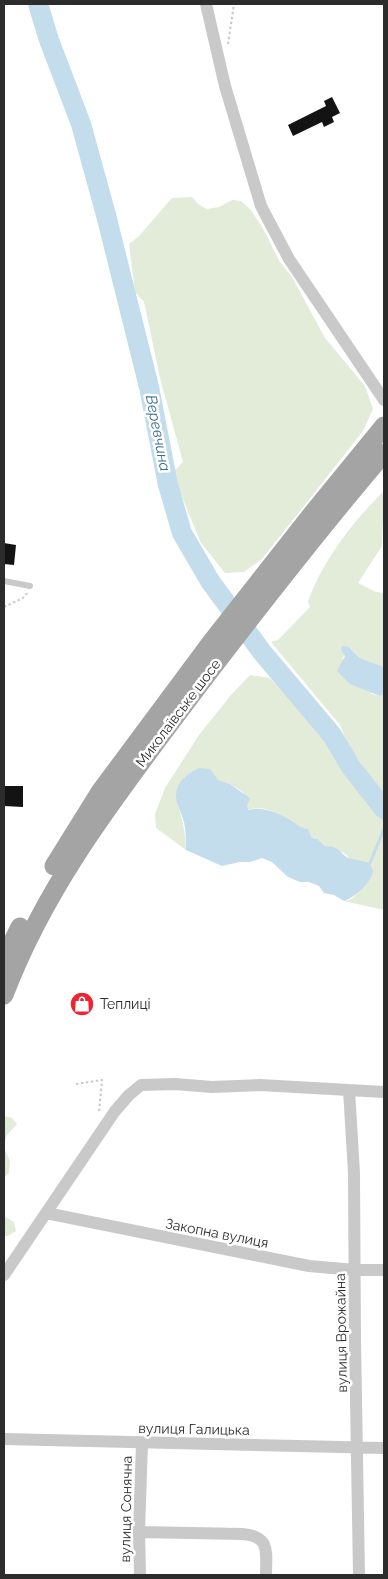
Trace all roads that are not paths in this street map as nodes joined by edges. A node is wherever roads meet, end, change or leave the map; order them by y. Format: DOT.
graph roads {
  1 [pos="206,4"];
  2 [pos="384,400"];
  3 [pos="384,426"];
  4 [pos="384,453"];
  5 [pos="4,581"];
  6 [pos="30,586"];
  7 [pos="217,648"];
  8 [pos="4,959"];
  9 [pos="4,995"];
  10 [pos="349,1090"];
  11 [pos="384,1092"];
  12 [pos="46,1213"];
  13 [pos="355,1270"];
  14 [pos="384,1270"];
  15 [pos="4,1275"];
  16 [pos="4,1438"];
  17 [pos="142,1443"];
  18 [pos="358,1448"];
  19 [pos="384,1448"];
  20 [pos="139,1532"];
  21 [pos="140,1575"];
  22 [pos="266,1575"];
  23 [pos="359,1575"];
  1 -- 2 [label="street"];
  3 -- 7 [label="main road, Миколаївське шосе"];
  4 -- 7 [label="main road, Миколаївське шосе"];
  5 -- 6 [label="lane"];
  7 -- 8 [label="main road, Миколаївське шосе"];
  7 -- 9 [label="main road, Миколаївське шосе"];
  10 -- 11 [label="street"];
  10 -- 12 [label="street"];
  10 -- 13 [label="street, вулиця Врожайна"];
  12 -- 13 [label="street, Закопна вулиця"];
  12 -- 15 [label="street"];
  13 -- 14 [label="street, Закопна вулиця"];
  13 -- 18 [label="street, вулиця Врожайна"];
  16 -- 17 [label="street, вулиця Галицька"];
  17 -- 18 [label="street, вулиця Галицька"];
  17 -- 20 [label="street, вулиця Сонячна"];
  18 -- 19 [label="street, вулиця Галицька"];
  18 -- 23 [label="street, вулиця Врожайна"];
  20 -- 21 [label="street, вулиця Сонячна"];
  20 -- 22 [label="street"];
}
